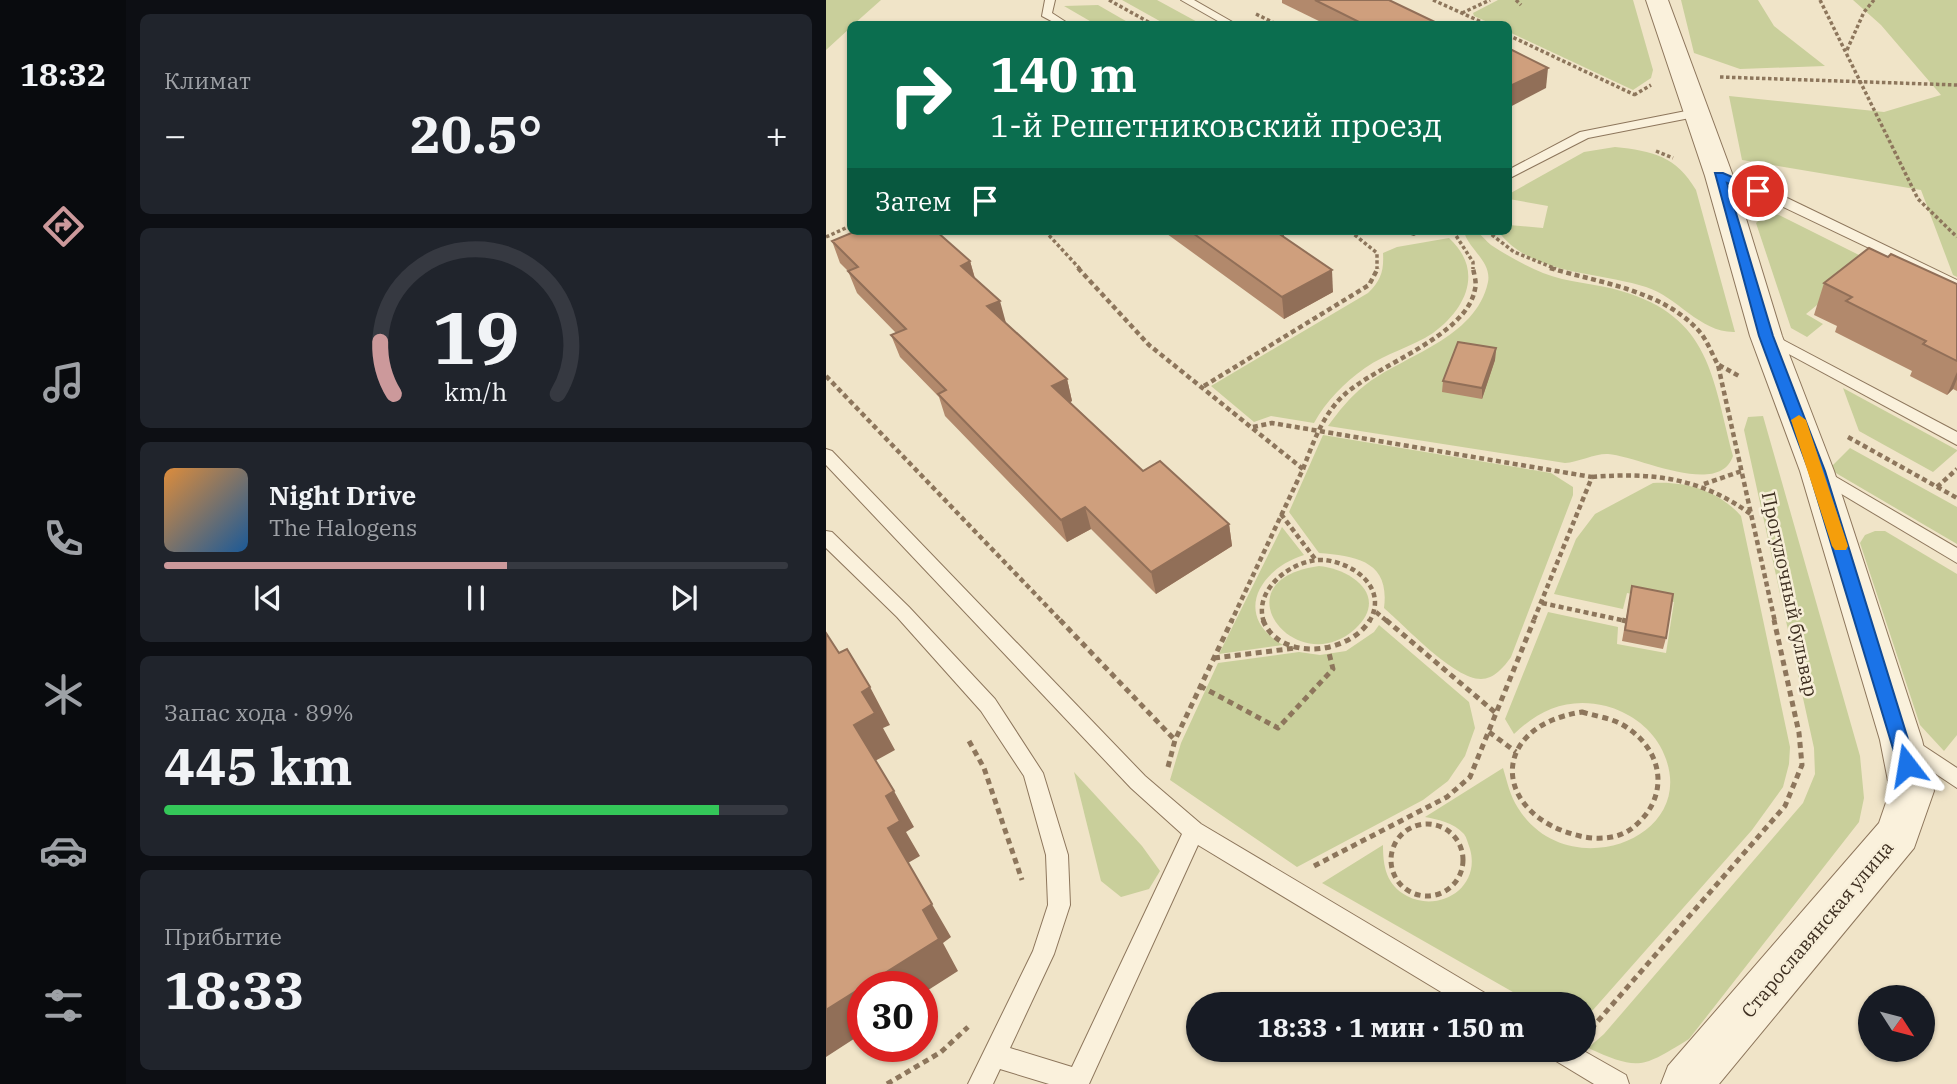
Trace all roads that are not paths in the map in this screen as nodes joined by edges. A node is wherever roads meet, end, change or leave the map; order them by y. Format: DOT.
graph roads {
  1 [pos="1050,0"];
  2 [pos="1186,0"];
  3 [pos="1657,0"];
  4 [pos="1059,21"];
  5 [pos="1224,21"];
  6 [pos="1696,113"];
  7 [pos="1512,173"];
  8 [pos="1719,176"];
  9 [pos="1957,286"];
  10 [pos="1766,336"];
  11 [pos="1957,439"];
  12 [pos="826,455"];
  13 [pos="1817,471"];
  14 [pos="826,537"];
  15 [pos="1957,556"];
  16 [pos="1901,740"];
  17 [pos="1957,779"];
  18 [pos="1194,831"];
  19 [pos="1462,992"];
  20 [pos="994,1055"];
  21 [pos="1579,1062"];
  22 [pos="980,1084"];
  23 [pos="1617,1084"];
  24 [pos="1686,1084"];
  1 -- 4 [label="lane"];
  2 -- 5 [label="lane"];
  3 -- 6 [label="street, Старославянская улица"];
  6 -- 7 [label="lane"];
  6 -- 8 [label="street, Старославянская улица"];
  8 -- 9 [label="lane"];
  8 -- 10 [label="street, Старославянская улица"];
  10 -- 11 [label="lane"];
  10 -- 13 [label="street, Старославянская улица"];
  12 -- 18 [label="lane"];
  13 -- 15 [label="lane"];
  13 -- 16 [label="street, Старославянская улица"];
  14 -- 20 [label="lane"];
  16 -- 17 [label="lane"];
  16 -- 24 [label="street, Старославянская улица"];
  18 -- 19 [label="lane"];
  18 -- 20 [label="lane"];
  20 -- 22 [label="lane"];
  21 -- 23 [label="lane"];
}
